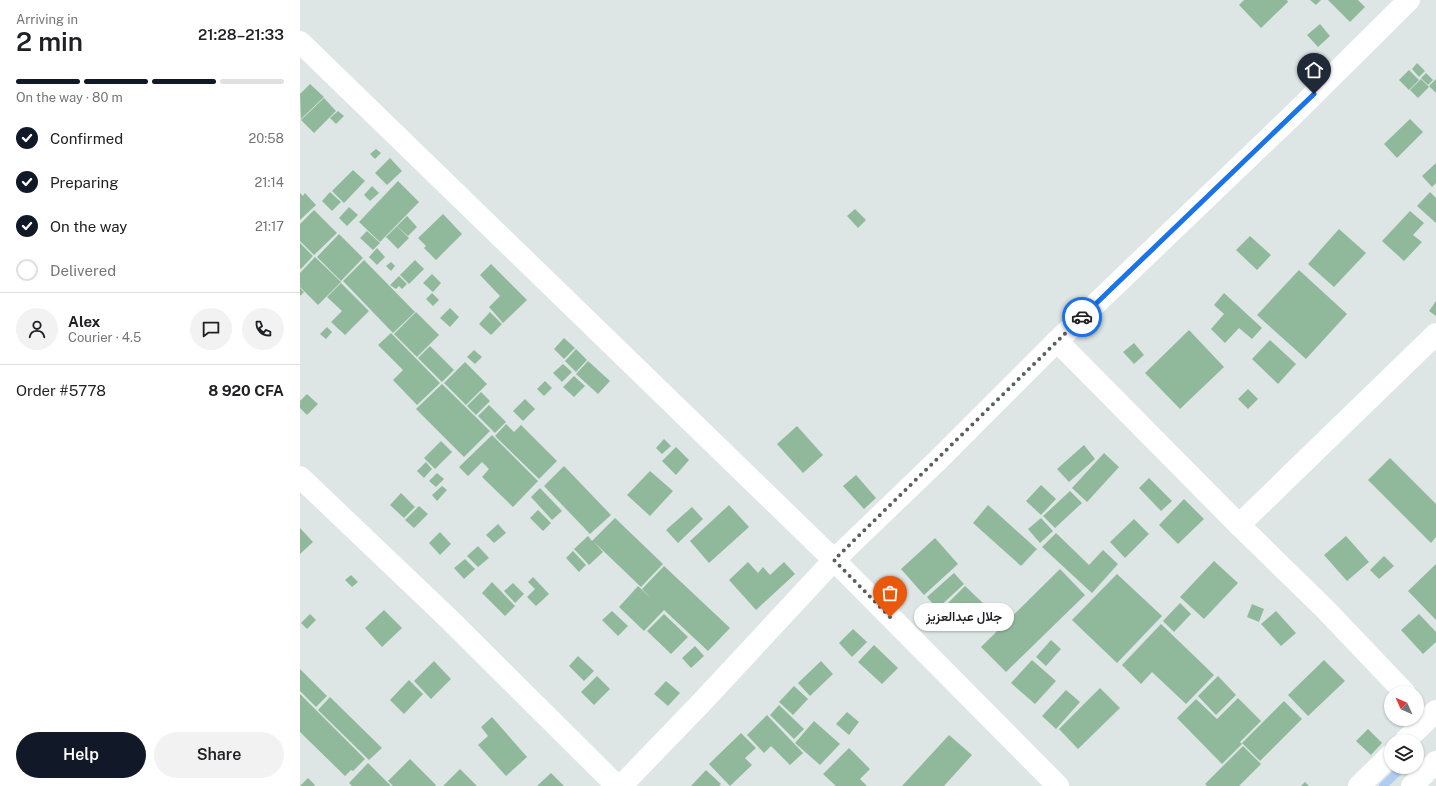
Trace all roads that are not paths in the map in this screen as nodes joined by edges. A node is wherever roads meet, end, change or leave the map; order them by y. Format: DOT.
graph roads {
  1 [pos="1409,0"];
  2 [pos="300,42"];
  3 [pos="1436,334"];
  4 [pos="1057,341"];
  5 [pos="300,476"];
  6 [pos="1239,525"];
  7 [pos="834,560"];
  8 [pos="1398,686"];
  9 [pos="1429,715"];
  10 [pos="1411,734"];
  11 [pos="1384,762"];
  12 [pos="1436,762"];
  13 [pos="617,786"];
  14 [pos="621,786"];
  15 [pos="1058,786"];
  16 [pos="1359,786"];
  17 [pos="1412,786"];
  1 -- 4 [label="street"];
  2 -- 7 [label="street"];
  3 -- 6 [label="street"];
  4 -- 6 [label="street"];
  4 -- 7 [label="street"];
  5 -- 13 [label="street"];
  6 -- 8 [label="street"];
  7 -- 14 [label="street"];
  7 -- 15 [label="street"];
  9 -- 10 [label="street"];
  11 -- 16 [label="street"];
  12 -- 17 [label="street"];
}
